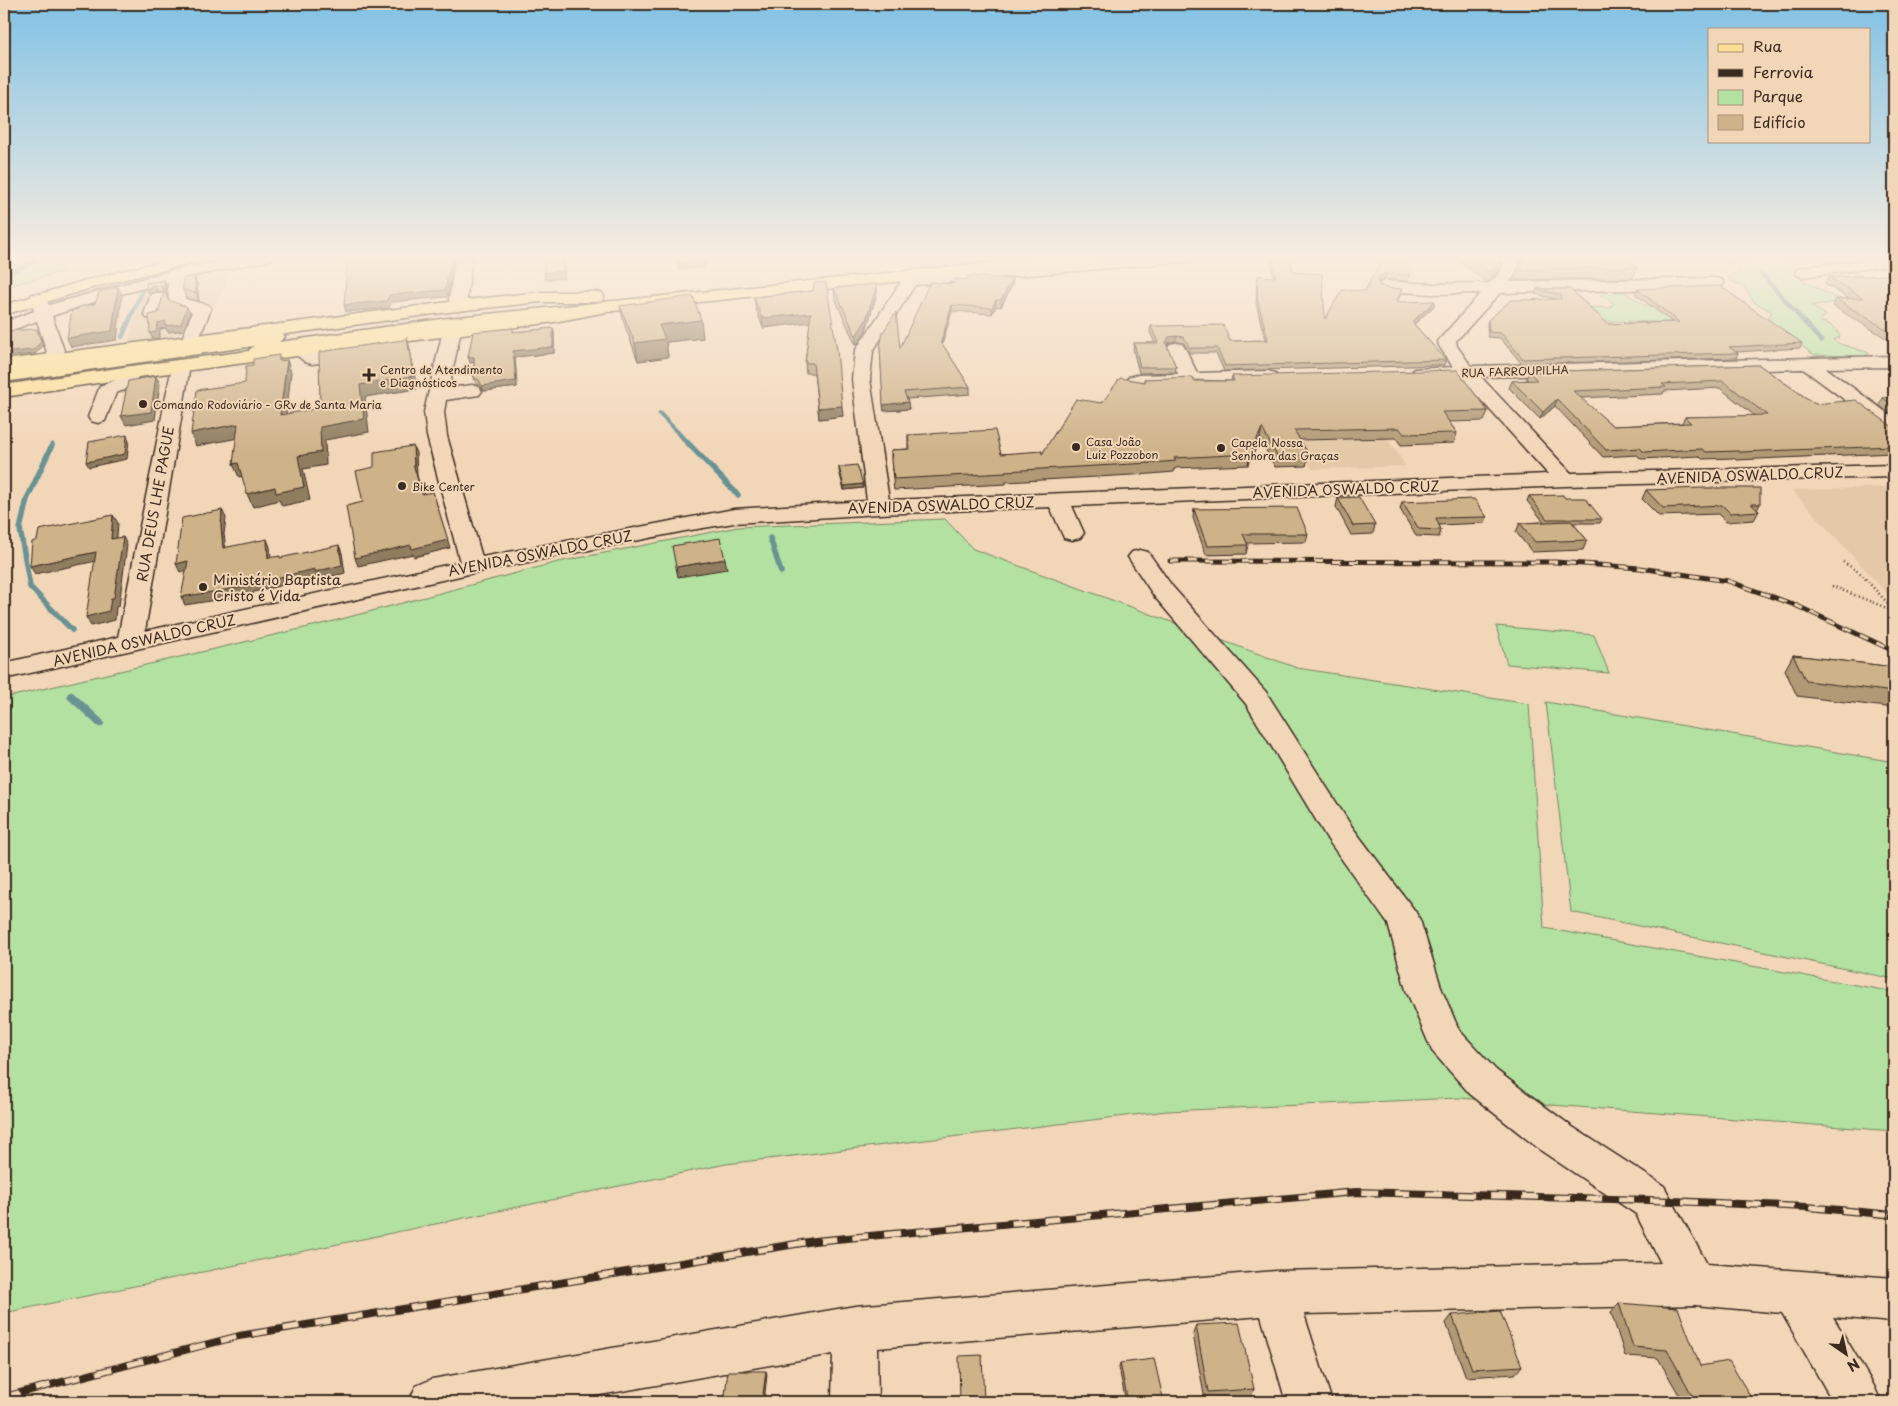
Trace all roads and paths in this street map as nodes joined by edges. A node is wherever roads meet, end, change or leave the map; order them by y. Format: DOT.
graph roads {
  1 [pos="46,322"];
  2 [pos="197,322"];
  3 [pos="341,322"];
  4 [pos="394,322"];
  5 [pos="458,322"];
  6 [pos="518,322"];
  7 [pos="883,322"];
  8 [pos="1464,322"];
  9 [pos="452,330"];
  10 [pos="414,335"];
  11 [pos="190,342"];
  12 [pos="1176,348"];
  13 [pos="300,350"];
  14 [pos="58,359"];
  15 [pos="1894,361"];
  16 [pos="1807,363"];
  17 [pos="4,366"];
  18 [pos="181,366"];
  19 [pos="131,372"];
  20 [pos="1466,372"];
  21 [pos="1406,374"];
  22 [pos="4,376"];
  23 [pos="1288,377"];
  24 [pos="1190,380"];
  25 [pos="1136,381"];
  26 [pos="4,386"];
  27 [pos="4,391"];
  28 [pos="472,392"];
  29 [pos="438,396"];
  30 [pos="98,417"];
  31 [pos="1894,427"];
  32 [pos="1894,471"];
  33 [pos="1565,480"];
  34 [pos="1058,500"];
  35 [pos="879,507"];
  36 [pos="1072,533"];
  37 [pos="1140,557"];
  38 [pos="1843,562"];
  39 [pos="473,566"];
  40 [pos="1832,586"];
  41 [pos="1894,611"];
  42 [pos="130,643"];
  43 [pos="4,672"];
  44 [pos="1695,1284"];
  45 [pos="1794,1292"];
  46 [pos="1276,1293"];
  47 [pos="1894,1300"];
  48 [pos="855,1328"];
  49 [pos="432,1402"];
  50 [pos="855,1402"];
  51 [pos="1309,1402"];
  52 [pos="1858,1402"];
  1 -- 14 [label="street"];
  2 -- 11 [label="street"];
  3 -- 11 [label="main road"];
  4 -- 22 [label="main road"];
  5 -- 26 [label="main road"];
  6 -- 9 [label="main road"];
  7 -- 35 [label="street"];
  8 -- 20 [label="street"];
  9 -- 10 [label="main road"];
  9 -- 29 [label="street"];
  10 -- 13 [label="street"];
  11 -- 14 [label="main road"];
  12 -- 24 [label="street"];
  13 -- 18 [label="main road"];
  14 -- 17 [label="main road"];
  15 -- 16 [label="street, RUA FARROUPILHA"];
  16 -- 20 [label="street, RUA FARROUPILHA"];
  16 -- 31 [label="street"];
  18 -- 19 [label="main road"];
  18 -- 42 [label="street, RUA DEUS LHE PAGUE"];
  19 -- 27 [label="main road"];
  19 -- 30 [label="street"];
  20 -- 21 [label="street, RUA FARROUPILHA"];
  20 -- 33 [label="street"];
  23 -- 24 [label="street"];
  24 -- 25 [label="street"];
  28 -- 29 [label="street"];
  29 -- 39 [label="street"];
  32 -- 33 [label="street, AVENIDA OSWALDO CRUZ"];
  33 -- 34 [label="street, AVENIDA OSWALDO CRUZ"];
  34 -- 35 [label="street, AVENIDA OSWALDO CRUZ"];
  34 -- 36 [label="street"];
  35 -- 39 [label="street, AVENIDA OSWALDO CRUZ"];
  37 -- 44 [label="street"];
  38 -- 41 [label="path"];
  39 -- 42 [label="street, AVENIDA OSWALDO CRUZ"];
  40 -- 41 [label="path"];
  42 -- 43 [label="street, AVENIDA OSWALDO CRUZ"];
  44 -- 45 [label="street"];
  44 -- 46 [label="street"];
  45 -- 47 [label="street"];
  45 -- 52 [label="street"];
  46 -- 48 [label="street"];
  46 -- 51 [label="street"];
  48 -- 49 [label="street"];
  48 -- 50 [label="street"];
}
